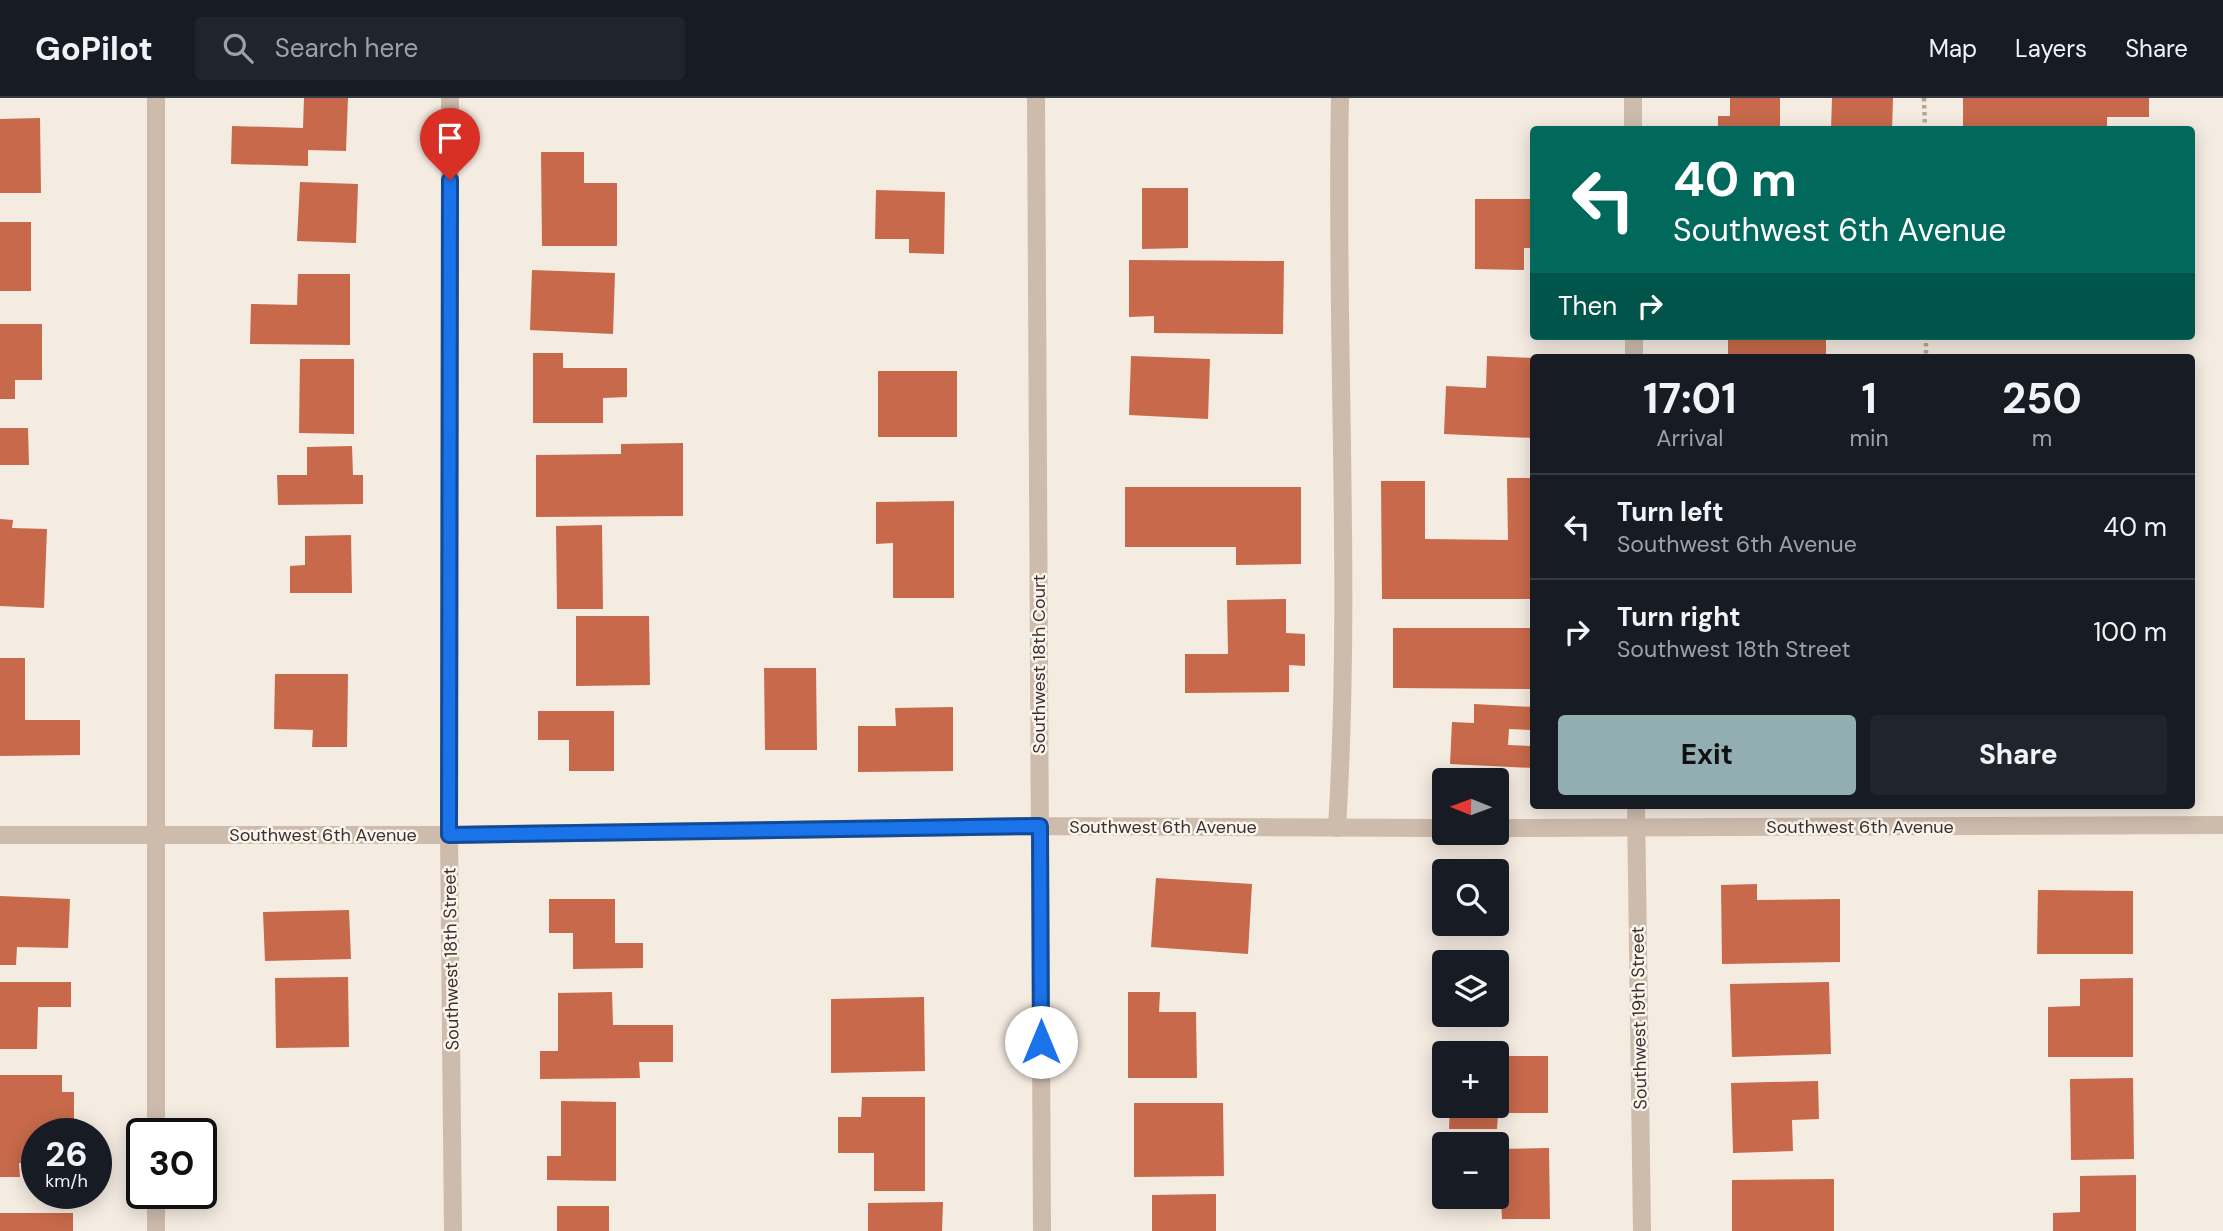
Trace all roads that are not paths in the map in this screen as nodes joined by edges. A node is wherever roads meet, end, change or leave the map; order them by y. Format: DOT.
graph roads {
  1 [pos="156,98"];
  2 [pos="450,98"];
  3 [pos="1036,98"];
  4 [pos="1340,98"];
  5 [pos="1633,98"];
  6 [pos="1633,126"];
  7 [pos="1636,809"];
  8 [pos="2223,825"];
  9 [pos="1040,826"];
  10 [pos="1337,828"];
  11 [pos="1432,828"];
  12 [pos="1509,828"];
  13 [pos="1637,829"];
  14 [pos="0,835"];
  15 [pos="156,835"];
  16 [pos="449,835"];
  17 [pos="156,1118"];
  18 [pos="156,1209"];
  19 [pos="156,1231"];
  20 [pos="453,1231"];
  21 [pos="1042,1231"];
  22 [pos="1642,1231"];
  1 -- 15 [label="street"];
  2 -- 16 [label="street, Southwest 18th Street"];
  3 -- 9 [label="street, Southwest 18th Court"];
  4 -- 10 [label="street"];
  5 -- 6 [label="street"];
  7 -- 13 [label="street, Southwest 19th Street"];
  8 -- 13 [label="street, Southwest 6th Avenue"];
  9 -- 10 [label="street, Southwest 6th Avenue"];
  9 -- 16 [label="street, Southwest 6th Avenue"];
  9 -- 21 [label="street, Southwest 18th Court"];
  10 -- 11 [label="street, Southwest 6th Avenue"];
  12 -- 13 [label="street, Southwest 6th Avenue"];
  13 -- 22 [label="street, Southwest 19th Street"];
  14 -- 15 [label="street, Southwest 6th Avenue"];
  15 -- 16 [label="street, Southwest 6th Avenue"];
  15 -- 17 [label="street"];
  16 -- 20 [label="street, Southwest 18th Street"];
  18 -- 19 [label="street"];
}
